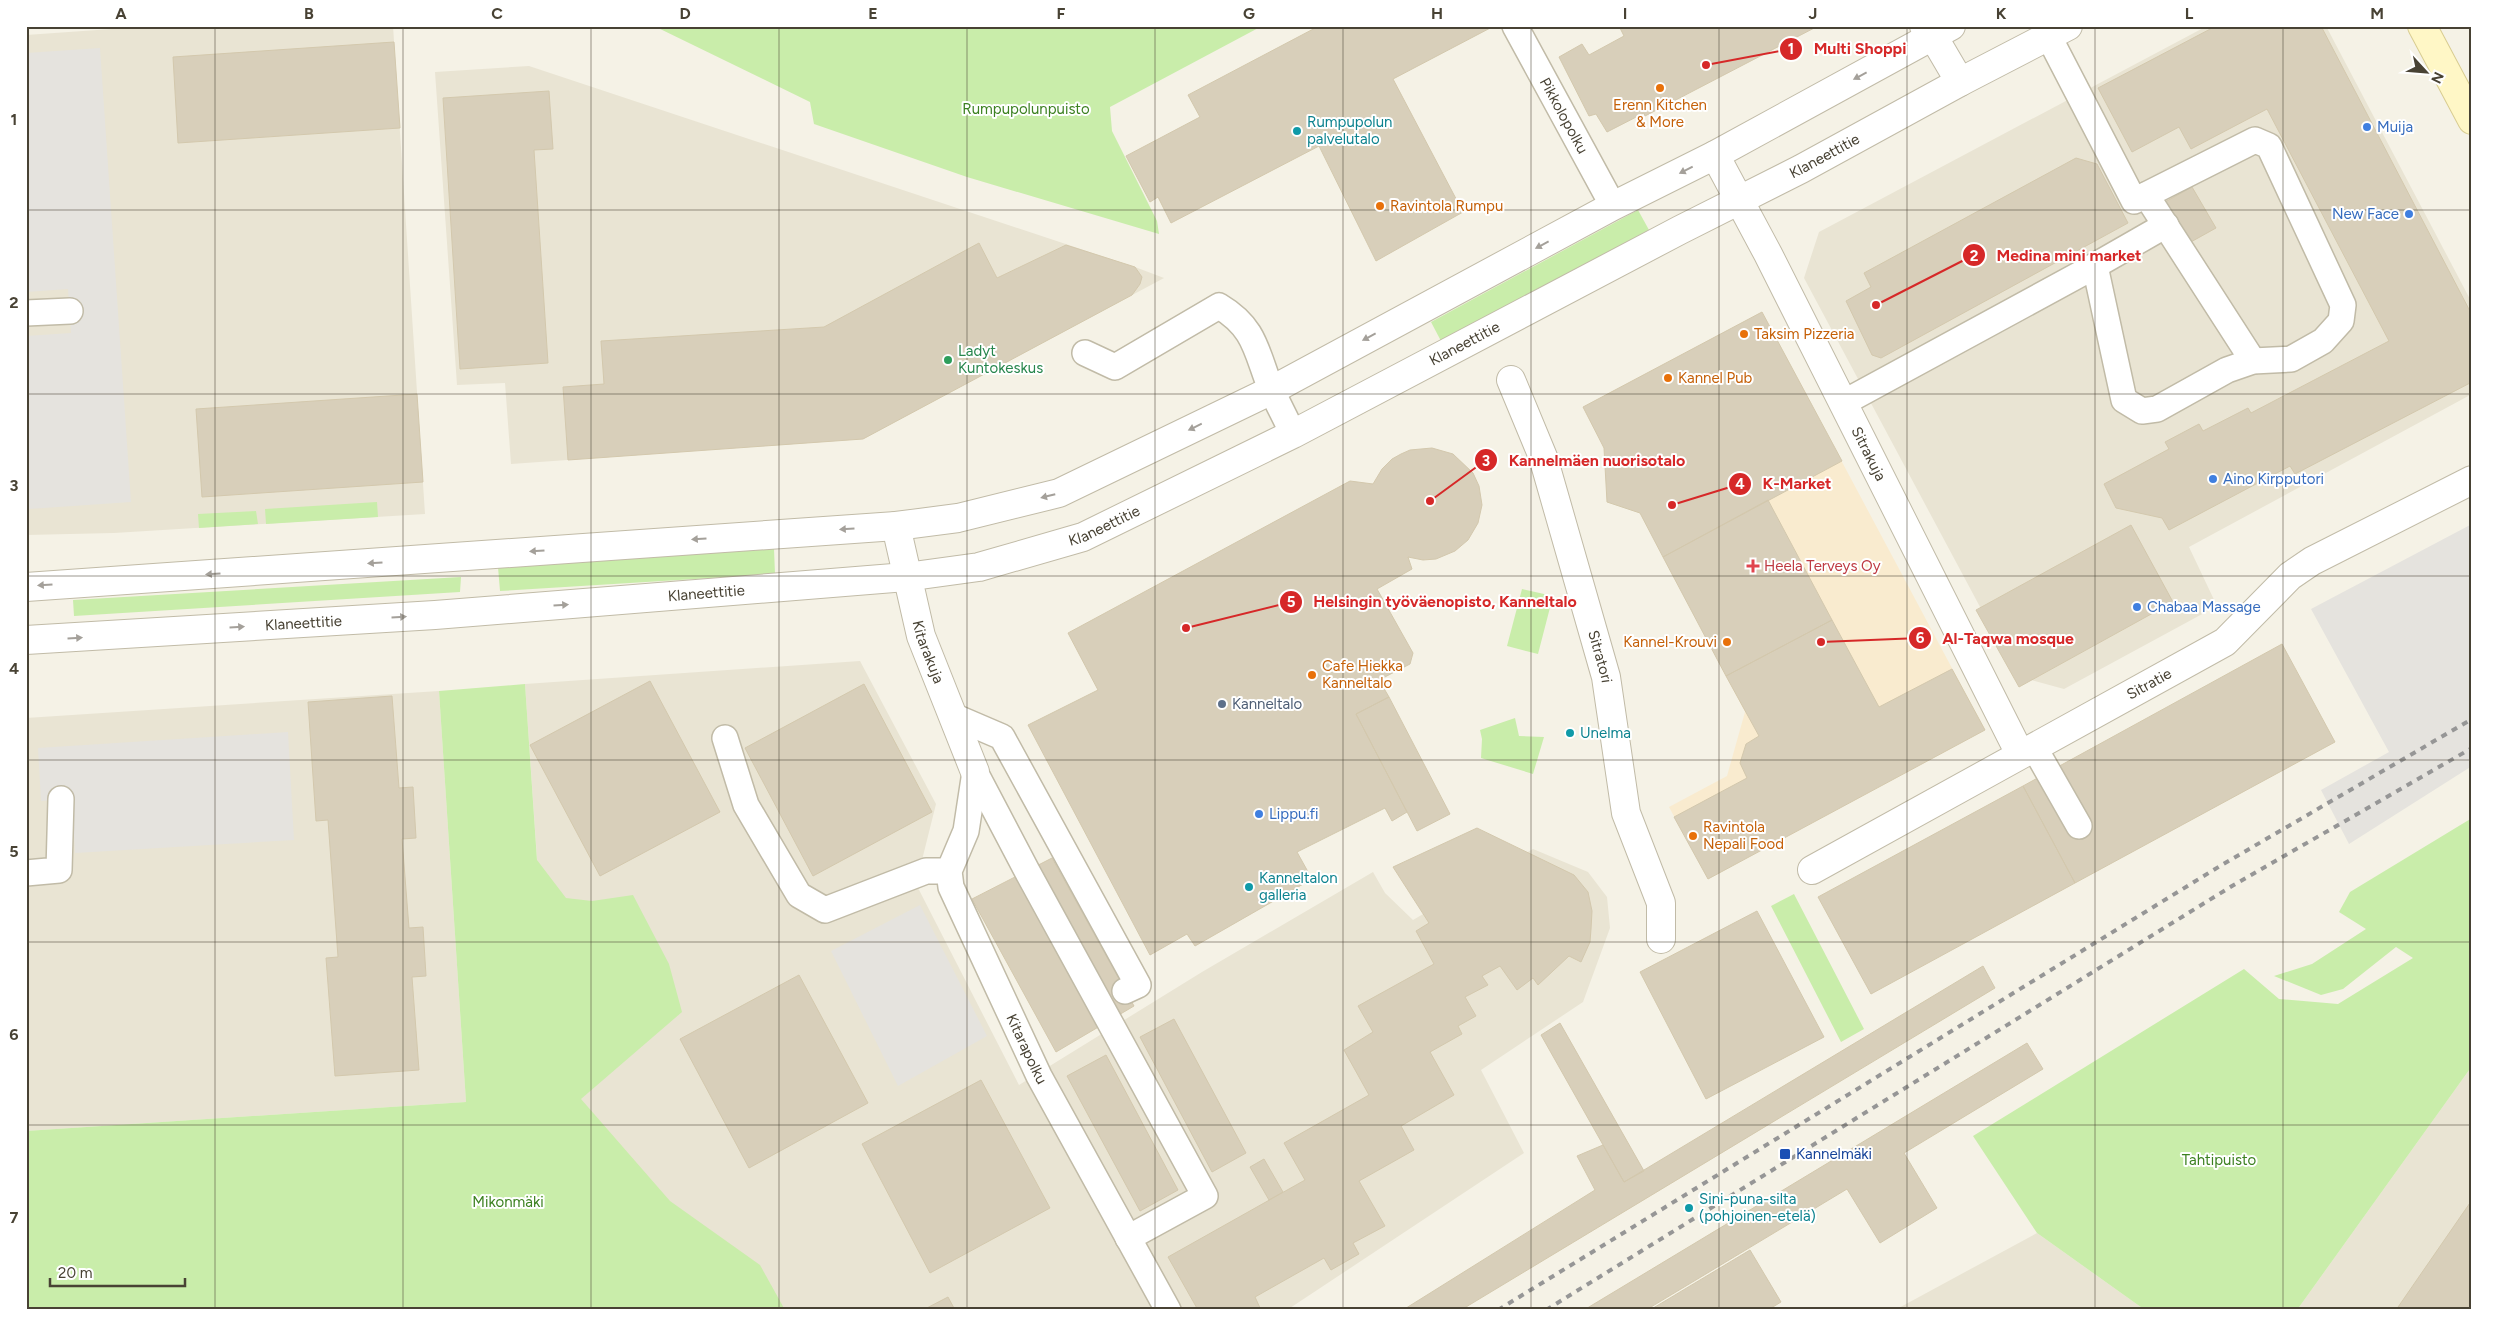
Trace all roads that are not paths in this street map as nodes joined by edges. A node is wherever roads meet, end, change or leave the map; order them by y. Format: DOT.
graph roads {
  1 [pos="1515,26"];
  2 [pos="2422,26"];
  3 [pos="1936,29"];
  4 [pos="2058,31"];
  5 [pos="1960,82"];
  6 [pos="2472,120"];
  7 [pos="1714,155"];
  8 [pos="2146,195"];
  9 [pos="1740,201"];
  10 [pos="1613,206"];
  11 [pos="2166,225"];
  12 [pos="2091,268"];
  13 [pos="70,311"];
  14 [pos="26,314"];
  15 [pos="1086,353"];
  16 [pos="2252,361"];
  17 [pos="1511,380"];
  18 [pos="1272,390"];
  19 [pos="1843,403"];
  20 [pos="1293,434"];
  21 [pos="2472,480"];
  22 [pos="896,526"];
  23 [pos="906,576"];
  24 [pos="26,587"];
  25 [pos="26,640"];
  26 [pos="953,716"];
  27 [pos="725,738"];
  28 [pos="2027,751"];
  29 [pos="975,772"];
  30 [pos="61,800"];
  31 [pos="2079,826"];
  32 [pos="1812,870"];
  33 [pos="949,871"];
  34 [pos="26,873"];
  35 [pos="1662,939"];
  36 [pos="1125,991"];
  37 [pos="1128,1238"];
  38 [pos="1168,1310"];
  1 -- 10 [label="lane, Pikkolopolku"];
  2 -- 6 [label="main road"];
  3 -- 5 [label="street"];
  3 -- 7 [label="street, one-way"];
  4 -- 5 [label="street, Klaneettitie"];
  4 -- 8 [label="lane"];
  5 -- 9 [label="street, Klaneettitie"];
  7 -- 9 [label="street, Sitrakuja"];
  7 -- 10 [label="street, one-way"];
  8 -- 11 [label="lane"];
  8 -- 16 [label="lane"];
  9 -- 19 [label="street, Sitrakuja"];
  9 -- 20 [label="street, Klaneettitie"];
  10 -- 18 [label="street, one-way"];
  11 -- 12 [label="lane"];
  11 -- 16 [label="lane"];
  12 -- 16 [label="lane"];
  12 -- 19 [label="lane"];
  13 -- 14 [label="lane"];
  15 -- 18 [label="lane"];
  17 -- 35 [label="street, Sitratori"];
  18 -- 20 [label="lane"];
  18 -- 22 [label="street, one-way"];
  19 -- 28 [label="street, Sitrakuja"];
  20 -- 23 [label="street, Klaneettitie"];
  21 -- 28 [label="street, Sitratie"];
  22 -- 23 [label="street, Kitarakuja"];
  22 -- 24 [label="street, one-way"];
  25 -- 23 [label="street, Klaneettitie, one-way"];
  23 -- 26 [label="street, Kitarakuja"];
  26 -- 29 [label="street, Kitarakuja"];
  26 -- 36 [label="lane"];
  27 -- 33 [label="lane"];
  28 -- 31 [label="lane"];
  28 -- 32 [label="street, Sitratie"];
  29 -- 33 [label="lane"];
  29 -- 37 [label="lane"];
  30 -- 34 [label="lane"];
  33 -- 37 [label="lane, Kitarapolku"];
  37 -- 38 [label="lane, Kitarapolku"];
}
